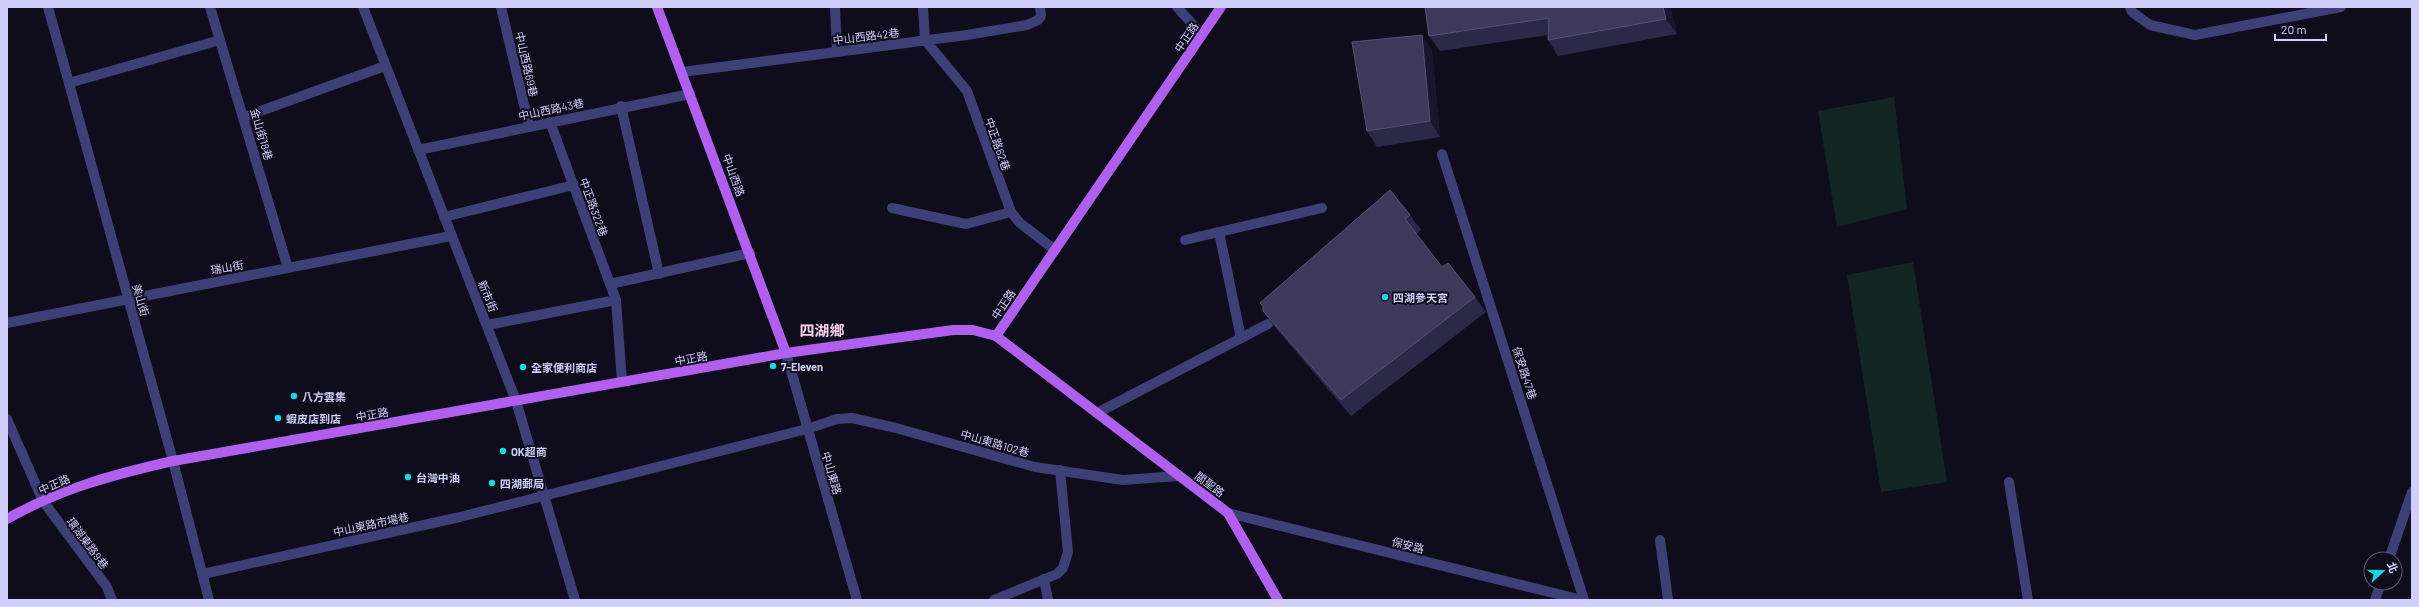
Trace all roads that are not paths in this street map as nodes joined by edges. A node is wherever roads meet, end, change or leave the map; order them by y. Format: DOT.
graph roads {
  1 [pos="48,7"];
  2 [pos="210,7"];
  3 [pos="363,7"];
  4 [pos="501,7"];
  5 [pos="657,7"];
  6 [pos="835,7"];
  7 [pos="923,7"];
  8 [pos="1040,7"];
  9 [pos="1177,7"];
  10 [pos="1221,7"];
  11 [pos="2130,7"];
  12 [pos="2341,7"];
  13 [pos="1202,35"];
  14 [pos="220,40"];
  15 [pos="925,40"];
  16 [pos="837,52"];
  17 [pos="385,66"];
  18 [pos="682,72"];
  19 [pos="69,83"];
  20 [pos="690,94"];
  21 [pos="621,106"];
  22 [pos="244,117"];
  23 [pos="550,122"];
  24 [pos="529,126"];
  25 [pos="418,150"];
  26 [pos="1442,154"];
  27 [pos="574,185"];
  28 [pos="892,208"];
  29 [pos="1322,208"];
  30 [pos="1011,212"];
  31 [pos="444,217"];
  32 [pos="1219,232"];
  33 [pos="451,236"];
  34 [pos="1184,240"];
  35 [pos="1055,250"];
  36 [pos="750,253"];
  37 [pos="288,268"];
  38 [pos="659,274"];
  39 [pos="610,284"];
  40 [pos="128,298"];
  41 [pos="616,300"];
  42 [pos="7,323"];
  43 [pos="1268,324"];
  44 [pos="487,325"];
  45 [pos="996,336"];
  46 [pos="1242,338"];
  47 [pos="786,353"];
  48 [pos="622,382"];
  49 [pos="516,401"];
  50 [pos="1097,413"];
  51 [pos="7,420"];
  52 [pos="807,429"];
  53 [pos="173,461"];
  54 [pos="1060,470"];
  55 [pos="1179,476"];
  56 [pos="2009,482"];
  57 [pos="2412,492"];
  58 [pos="544,494"];
  59 [pos="43,501"];
  60 [pos="1228,513"];
  61 [pos="7,519"];
  62 [pos="1660,540"];
  63 [pos="2392,551"];
  64 [pos="203,574"];
  65 [pos="1044,579"];
  66 [pos="112,600"];
  67 [pos="209,600"];
  68 [pos="575,600"];
  69 [pos="856,600"];
  70 [pos="994,600"];
  71 [pos="1048,600"];
  72 [pos="1278,600"];
  73 [pos="1583,600"];
  74 [pos="1668,600"];
  75 [pos="2028,600"];
  1 -- 19 [label="street, 美山街"];
  2 -- 14 [label="street, 金山街18巷"];
  3 -- 17 [label="street, 新市街"];
  4 -- 24 [label="street, 中山西路69巷"];
  5 -- 18 [label="main road, 中山西路"];
  6 -- 16 [label="street"];
  7 -- 15 [label="street"];
  8 -- 15 [label="street, 中山西路42巷"];
  9 -- 13 [label="street"];
  10 -- 13 [label="main road, 中正路"];
  11 -- 12 [label="street"];
  13 -- 35 [label="main road, 中正路"];
  14 -- 19 [label="street"];
  14 -- 22 [label="street, 金山街18巷"];
  15 -- 16 [label="street, 中山西路42巷"];
  15 -- 30 [label="street, 中正路62巷"];
  16 -- 18 [label="street, 中山西路42巷"];
  17 -- 22 [label="street"];
  17 -- 25 [label="street, 新市街"];
  18 -- 20 [label="main road, 中山西路"];
  19 -- 40 [label="street, 美山街"];
  20 -- 21 [label="street, 中山西路43巷"];
  20 -- 36 [label="main road, 中山西路"];
  21 -- 23 [label="street, 中山西路43巷"];
  21 -- 38 [label="street"];
  22 -- 37 [label="street, 金山街18巷"];
  23 -- 24 [label="street, 中山西路43巷"];
  23 -- 27 [label="street, 中正路322巷"];
  24 -- 25 [label="street, 中山西路43巷"];
  25 -- 31 [label="street, 新市街"];
  26 -- 73 [label="street, 保安路47巷"];
  27 -- 31 [label="street"];
  27 -- 39 [label="street, 中正路322巷"];
  28 -- 30 [label="street"];
  29 -- 32 [label="street"];
  30 -- 35 [label="street, 中正路62巷"];
  31 -- 33 [label="street, 新市街"];
  32 -- 34 [label="street"];
  32 -- 46 [label="street"];
  33 -- 37 [label="street, 瑞山街"];
  33 -- 44 [label="street, 新市街"];
  35 -- 45 [label="main road, 中正路"];
  36 -- 38 [label="street"];
  36 -- 47 [label="main road, 中山西路"];
  37 -- 40 [label="street, 瑞山街"];
  38 -- 39 [label="street"];
  39 -- 41 [label="street, 中正路322巷"];
  40 -- 42 [label="street, 瑞山街"];
  40 -- 53 [label="street, 美山街"];
  41 -- 44 [label="street"];
  41 -- 48 [label="street, 中正路322巷"];
  43 -- 46 [label="street"];
  44 -- 49 [label="street, 新市街"];
  45 -- 47 [label="main road, 中正路"];
  45 -- 50 [label="main road, 關聖路"];
  46 -- 50 [label="street"];
  47 -- 48 [label="main road, 中正路"];
  47 -- 52 [label="street, 中山東路"];
  48 -- 49 [label="main road, 中正路"];
  49 -- 53 [label="main road, 中正路"];
  49 -- 58 [label="street, 新市街"];
  50 -- 55 [label="main road, 關聖路"];
  51 -- 59 [label="street, 環湖東路9巷"];
  52 -- 54 [label="street, 中山東路102巷"];
  52 -- 58 [label="street, 中山東路102巷"];
  52 -- 69 [label="street, 中山東路"];
  53 -- 59 [label="main road, 中正路"];
  53 -- 64 [label="street, 美山街"];
  54 -- 55 [label="street, 中山東路102巷"];
  54 -- 65 [label="street"];
  55 -- 60 [label="main road, 關聖路"];
  56 -- 75 [label="street"];
  57 -- 63 [label="street"];
  58 -- 64 [label="street, 中山東路市場巷"];
  58 -- 68 [label="street, 新市街"];
  59 -- 61 [label="main road, 中正路"];
  59 -- 66 [label="street, 環湖東路9巷"];
  60 -- 72 [label="main road, 關聖路"];
  60 -- 73 [label="street, 保安路"];
  62 -- 74 [label="street"];
  64 -- 67 [label="street, 美山街"];
  65 -- 70 [label="street"];
  65 -- 71 [label="street"];
}
